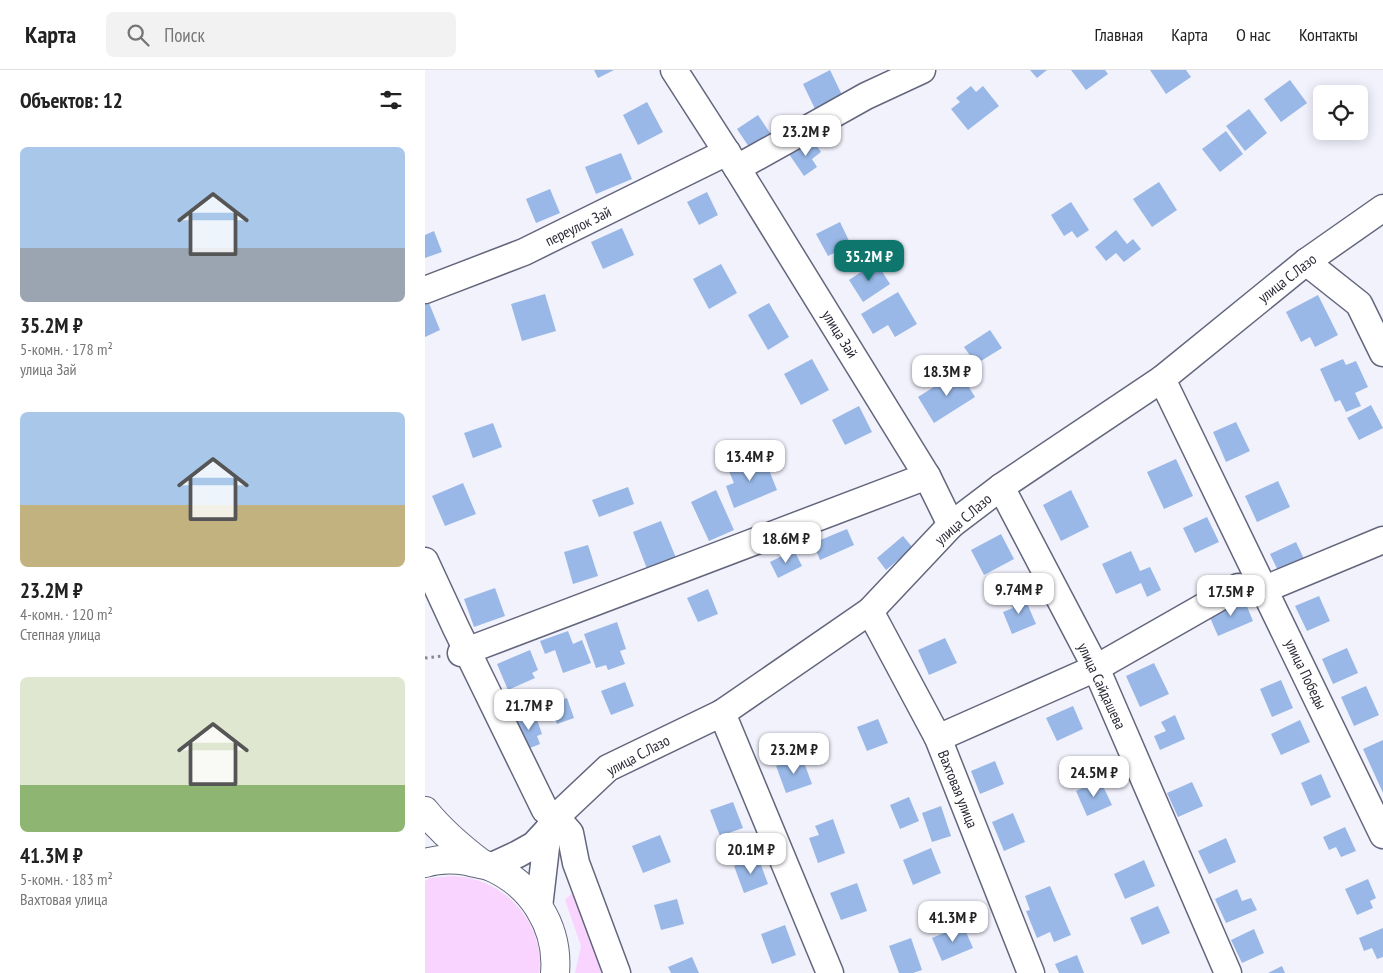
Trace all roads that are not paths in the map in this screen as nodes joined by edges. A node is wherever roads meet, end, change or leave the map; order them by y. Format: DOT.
graph roads {
  1 [pos="675,70"];
  2 [pos="922,70"];
  3 [pos="732,160"];
  4 [pos="1383,208"];
  5 [pos="1306,262"];
  6 [pos="425,290"];
  7 [pos="1383,353"];
  8 [pos="1162,378"];
  9 [pos="927,476"];
  10 [pos="1001,487"];
  11 [pos="951,525"];
  12 [pos="1383,540"];
  13 [pos="425,561"];
  14 [pos="1265,589"];
  15 [pos="870,611"];
  16 [pos="464,652"];
  17 [pos="1096,668"];
  18 [pos="722,713"];
  19 [pos="938,738"];
  20 [pos="425,810"];
  21 [pos="552,823"];
  22 [pos="1383,835"];
  23 [pos="425,863"];
  24 [pos="486,865"];
  25 [pos="539,907"];
  26 [pos="555,973"];
  27 [pos="617,973"];
  28 [pos="830,973"];
  29 [pos="1031,973"];
  30 [pos="1228,973"];
  1 -- 3 [label="street, улица Зай"];
  2 -- 3 [label="street, переулок Зай"];
  3 -- 6 [label="street, переулок Зай"];
  3 -- 9 [label="street, улица Зай"];
  4 -- 5 [label="street, улица С.Лазо"];
  5 -- 7 [label="street"];
  5 -- 8 [label="street, улица С.Лазо"];
  8 -- 10 [label="street, улица С.Лазо"];
  8 -- 14 [label="street, улица Победы"];
  9 -- 11 [label="street, улица Зай"];
  9 -- 16 [label="street"];
  10 -- 11 [label="street, улица С.Лазо"];
  10 -- 17 [label="street, улица Сайдашева"];
  11 -- 15 [label="street, улица С.Лазо"];
  12 -- 14 [label="street"];
  13 -- 16 [label="street"];
  14 -- 17 [label="street"];
  14 -- 22 [label="street, улица Победы"];
  15 -- 18 [label="street, улица С.Лазо"];
  15 -- 19 [label="street, Вахтовая улица"];
  16 -- 21 [label="street"];
  17 -- 19 [label="street"];
  17 -- 30 [label="street, улица Сайдашева"];
  18 -- 21 [label="street, улица С.Лазо"];
  18 -- 28 [label="street"];
  19 -- 29 [label="street, Вахтовая улица"];
  20 -- 24 [label="main road"];
  21 -- 24 [label="street, улица С.Лазо"];
  21 -- 25 [label="street"];
  21 -- 27 [label="street"];
  23 -- 24 [label="main road"];
  24 -- 25 [label="main road"];
  25 -- 26 [label="main road"];
}
